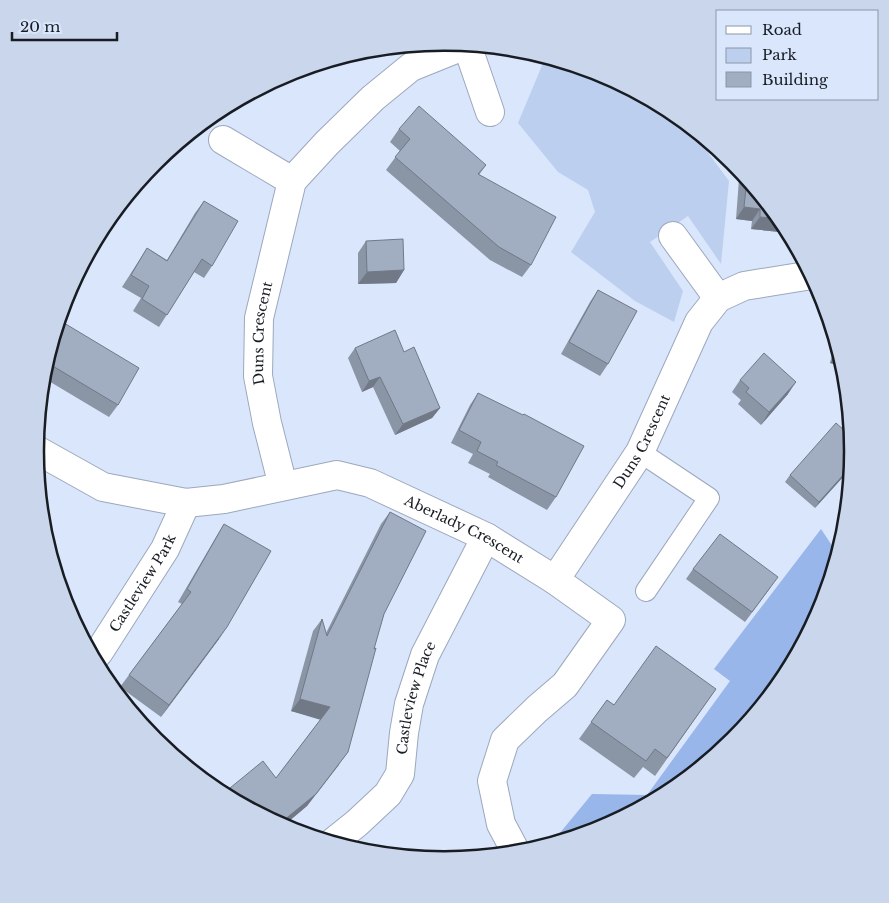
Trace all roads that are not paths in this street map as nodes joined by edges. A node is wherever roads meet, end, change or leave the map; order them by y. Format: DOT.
graph roads {
  1 [pos="450,51"];
  2 [pos="471,52"];
  3 [pos="490,112"];
  4 [pos="223,140"];
  5 [pos="292,181"];
  6 [pos="673,236"];
  7 [pos="805,276"];
  8 [pos="718,298"];
  9 [pos="640,452"];
  10 [pos="44,454"];
  11 [pos="283,486"];
  12 [pos="186,504"];
  13 [pos="486,537"];
  14 [pos="555,580"];
  15 [pos="646,591"];
  16 [pos="98,653"];
  17 [pos="338,838"];
  18 [pos="513,847"];
  1 -- 5 [label="street, Duns Crescent"];
  2 -- 3 [label="street, Duns Crescent"];
  4 -- 5 [label="street"];
  5 -- 11 [label="street, Duns Crescent"];
  6 -- 8 [label="street"];
  7 -- 8 [label="street, Duns Crescent"];
  8 -- 9 [label="street, Duns Crescent"];
  9 -- 14 [label="street, Duns Crescent"];
  9 -- 15 [label="lane"];
  10 -- 12 [label="street, Aberlady Crescent"];
  11 -- 12 [label="street, Aberlady Crescent"];
  11 -- 13 [label="street, Aberlady Crescent"];
  12 -- 16 [label="street, Castleview Park"];
  13 -- 14 [label="street, Aberlady Crescent"];
  13 -- 17 [label="street, Castleview Place"];
  14 -- 18 [label="street, Aberlady Crescent"];
}
